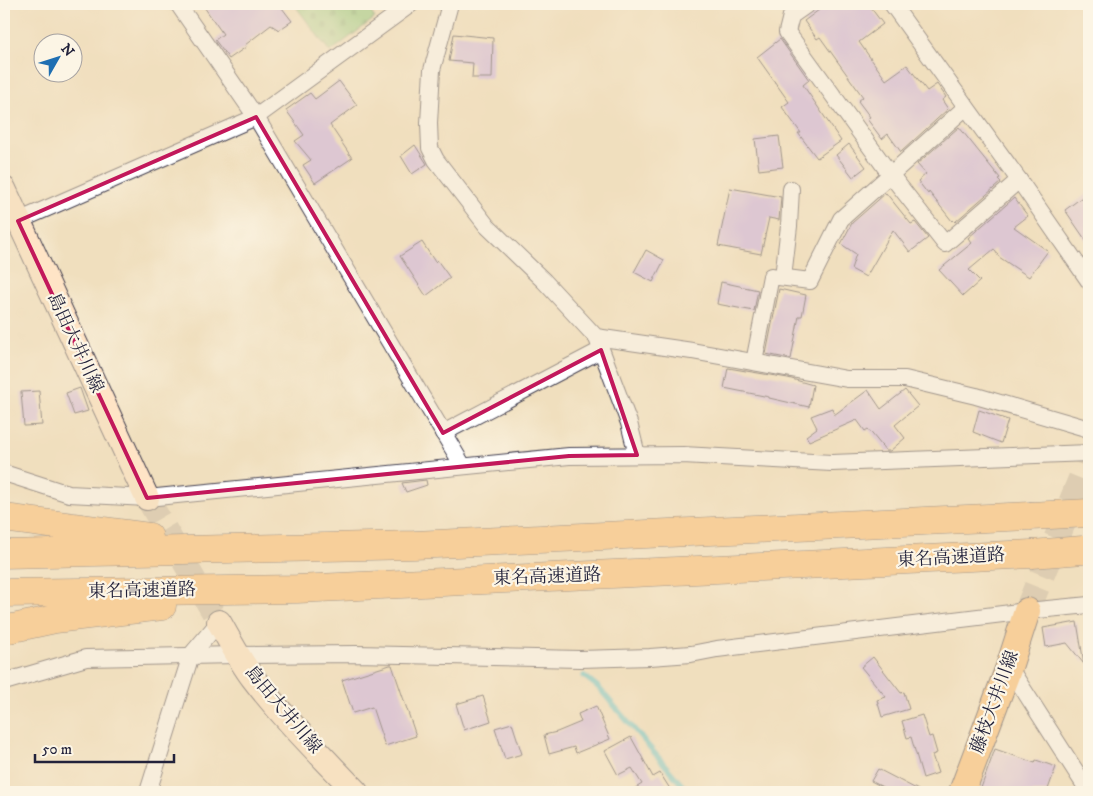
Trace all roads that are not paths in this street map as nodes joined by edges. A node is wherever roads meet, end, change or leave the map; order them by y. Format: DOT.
graph roads {
  1 [pos="178,4"];
  2 [pos="411,4"];
  3 [pos="450,4"];
  4 [pos="808,4"];
  5 [pos="892,4"];
  6 [pos="966,107"];
  7 [pos="256,117"];
  8 [pos="890,174"];
  9 [pos="1019,180"];
  10 [pos="4,189"];
  11 [pos="791,189"];
  12 [pos="18,221"];
  13 [pos="782,277"];
  14 [pos="1089,281"];
  15 [pos="599,343"];
  16 [pos="754,362"];
  17 [pos="1089,429"];
  18 [pos="443,433"];
  19 [pos="1089,454"];
  20 [pos="637,455"];
  21 [pos="463,466"];
  22 [pos="4,473"];
  23 [pos="147,498"];
  24 [pos="1089,513"];
  25 [pos="4,518"];
  26 [pos="414,545"];
  27 [pos="1086,550"];
  28 [pos="4,554"];
  29 [pos="297,589"];
  30 [pos="4,593"];
  31 [pos="1089,605"];
  32 [pos="1027,611"];
  33 [pos="219,622"];
  34 [pos="4,630"];
  35 [pos="190,655"];
  36 [pos="237,655"];
  37 [pos="1009,667"];
  38 [pos="4,682"];
  39 [pos="148,792"];
  40 [pos="356,792"];
  41 [pos="962,792"];
  42 [pos="1089,792"];
  1 -- 7 [label="street"];
  2 -- 7 [label="street"];
  3 -- 15 [label="street"];
  4 -- 8 [label="street"];
  5 -- 6 [label="street"];
  6 -- 8 [label="street"];
  6 -- 9 [label="street"];
  7 -- 12 [label="street"];
  7 -- 18 [label="street"];
  8 -- 9 [label="street"];
  8 -- 13 [label="street"];
  9 -- 14 [label="street"];
  10 -- 12 [label="main road, 島田大井川線"];
  11 -- 13 [label="street"];
  12 -- 23 [label="main road, 島田大井川線"];
  13 -- 16 [label="street"];
  15 -- 16 [label="street"];
  15 -- 18 [label="street"];
  15 -- 20 [label="street"];
  16 -- 17 [label="street"];
  18 -- 21 [label="street"];
  19 -- 20 [label="street"];
  20 -- 21 [label="street"];
  21 -- 23 [label="street"];
  22 -- 23 [label="street"];
  24 -- 26 [label="highway, bridge"];
  25 -- 26 [label="highway"];
  26 -- 28 [label="highway"];
  27 -- 29 [label="highway, 東名高速道路, bridge"];
  29 -- 30 [label="highway, 東名高速道路"];
  29 -- 34 [label="highway"];
  31 -- 32 [label="street"];
  32 -- 36 [label="street"];
  32 -- 37 [label="main road, 藤枝大井川線"];
  33 -- 35 [label="street"];
  33 -- 36 [label="main road, 島田大井川線"];
  35 -- 36 [label="street"];
  35 -- 38 [label="street"];
  35 -- 39 [label="street"];
  36 -- 40 [label="main road, 島田大井川線"];
  37 -- 41 [label="main road, 藤枝大井川線"];
  37 -- 42 [label="street"];
}
